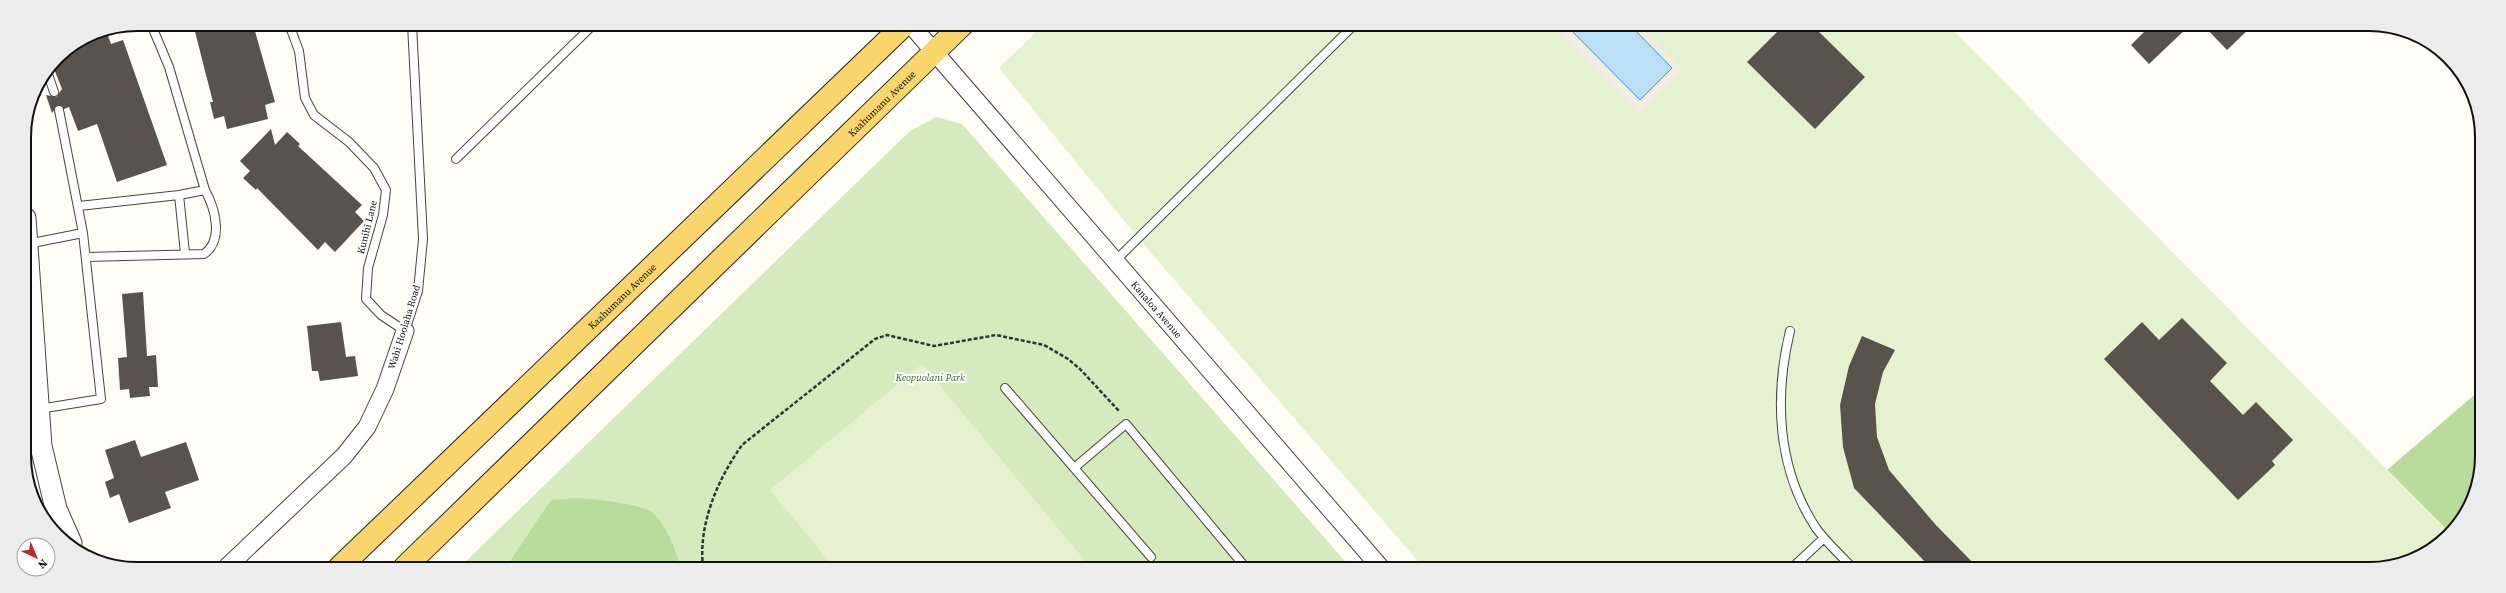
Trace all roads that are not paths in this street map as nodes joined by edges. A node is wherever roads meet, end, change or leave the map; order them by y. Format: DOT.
graph roads {
  1 [pos="154,31"];
  2 [pos="292,31"];
  3 [pos="412,31"];
  4 [pos="587,31"];
  5 [pos="898,31"];
  6 [pos="917,31"];
  7 [pos="956,31"];
  8 [pos="1348,31"];
  9 [pos="935,51"];
  10 [pos="49,78"];
  11 [pos="54,92"];
  12 [pos="59,110"];
  13 [pos="456,159"];
  14 [pos="205,190"];
  15 [pos="178,195"];
  16 [pos="79,206"];
  17 [pos="83,233"];
  18 [pos="31,243"];
  19 [pos="185,253"];
  20 [pos="86,257"];
  21 [pos="1114,261"];
  22 [pos="31,308"];
  23 [pos="404,331"];
  24 [pos="1790,331"];
  25 [pos="1005,388"];
  26 [pos="39,410"];
  27 [pos="1074,468"];
  28 [pos="67,535"];
  29 [pos="1824,538"];
  30 [pos="1151,557"];
  31 [pos="232,562"];
  32 [pos="345,562"];
  33 [pos="410,562"];
  34 [pos="1241,562"];
  35 [pos="1376,562"];
  36 [pos="1798,562"];
  37 [pos="1846,562"];
  1 -- 14 [label="lane"];
  2 -- 23 [label="lane, Kunihi Lane"];
  3 -- 23 [label="lane, Wahi Hoolaha Road"];
  4 -- 13 [label="lane"];
  5 -- 32 [label="main road, Kaahumanu Avenue"];
  6 -- 9 [label="street, Kanaloa Avenue"];
  7 -- 9 [label="main road, Kaahumanu Avenue"];
  8 -- 21 [label="lane"];
  9 -- 21 [label="street, Kanaloa Avenue"];
  9 -- 33 [label="main road, Kaahumanu Avenue"];
  10 -- 11 [label="lane"];
  12 -- 16 [label="lane"];
  14 -- 15 [label="lane"];
  14 -- 19 [label="lane"];
  15 -- 16 [label="lane"];
  15 -- 19 [label="lane"];
  16 -- 17 [label="lane"];
  17 -- 18 [label="lane"];
  17 -- 20 [label="lane"];
  19 -- 20 [label="lane"];
  20 -- 26 [label="lane"];
  21 -- 35 [label="street, Kanaloa Avenue"];
  22 -- 26 [label="street"];
  23 -- 31 [label="street, Wahi Hoolaha Road"];
  24 -- 29 [label="lane"];
  25 -- 27 [label="lane"];
  26 -- 28 [label="street"];
  27 -- 30 [label="lane"];
  27 -- 34 [label="lane"];
  29 -- 36 [label="lane"];
  29 -- 37 [label="lane"];
}
